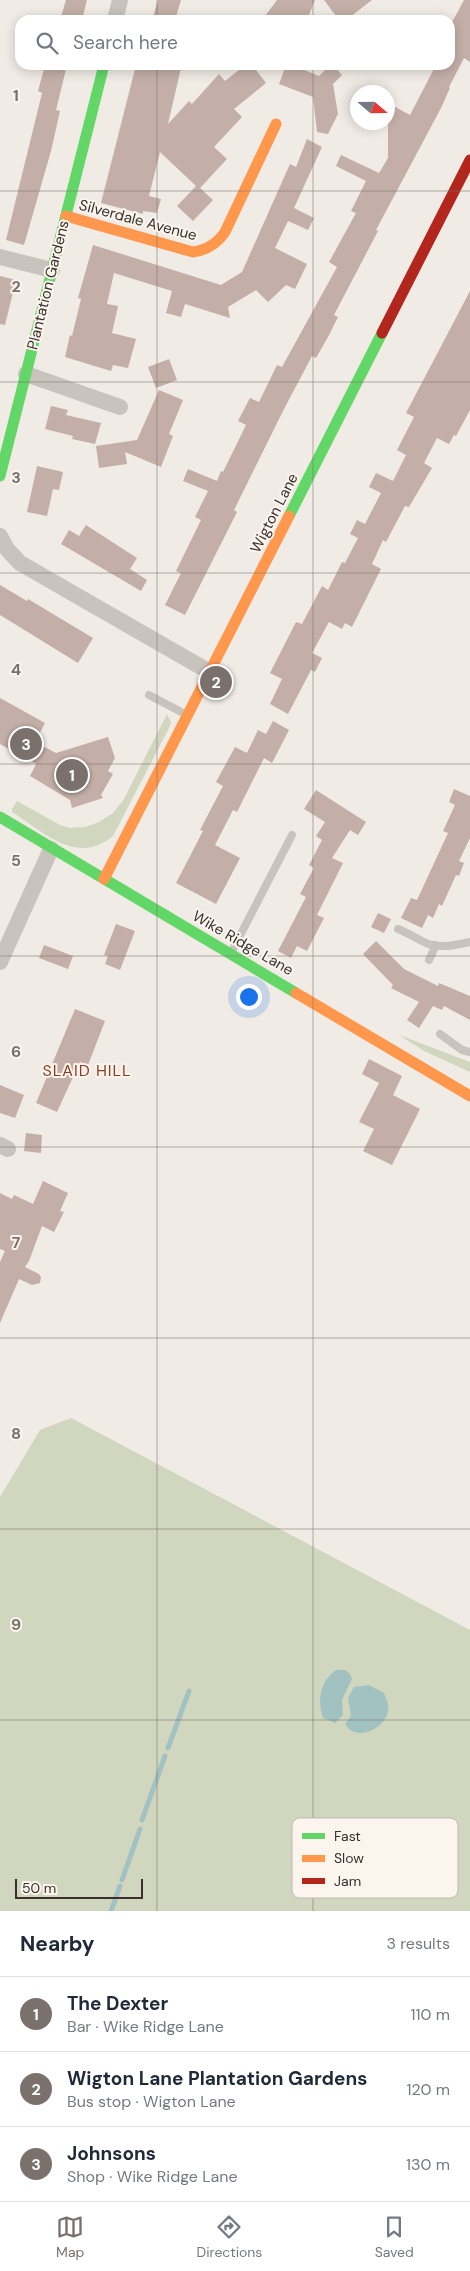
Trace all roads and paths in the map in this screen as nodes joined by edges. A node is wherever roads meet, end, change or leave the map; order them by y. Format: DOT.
graph roads {
  1 [pos="120,0"];
  2 [pos="116,15"];
  3 [pos="103,70"];
  4 [pos="276,124"];
  5 [pos="470,160"];
  6 [pos="66,216"];
  7 [pos="0,257"];
  8 [pos="52,270"];
  9 [pos="26,374"];
  10 [pos="120,407"];
  11 [pos="0,476"];
  12 [pos="0,536"];
  13 [pos="208,671"];
  14 [pos="149,694"];
  15 [pos="186,715"];
  16 [pos="0,817"];
  17 [pos="292,835"];
  18 [pos="51,849"];
  19 [pos="104,879"];
  20 [pos="398,930"];
  21 [pos="470,942"];
  22 [pos="436,945"];
  23 [pos="231,953"];
  24 [pos="429,960"];
  25 [pos="0,962"];
  26 [pos="440,1034"];
  27 [pos="470,1052"];
  28 [pos="470,1096"];
  1 -- 2 [label="street"];
  3 -- 6 [label="street, Plantation Gardens"];
  4 -- 6 [label="street, Silverdale Avenue"];
  5 -- 13 [label="street, Wigton Lane"];
  6 -- 8 [label="street, Plantation Gardens"];
  7 -- 8 [label="street"];
  8 -- 9 [label="street, Plantation Gardens"];
  9 -- 10 [label="street"];
  9 -- 11 [label="street, Plantation Gardens"];
  12 -- 13 [label="street"];
  13 -- 15 [label="street, Wigton Lane"];
  14 -- 15 [label="lane"];
  15 -- 19 [label="street, Wigton Lane"];
  16 -- 18 [label="street, Wike Ridge Lane"];
  17 -- 23 [label="lane"];
  18 -- 19 [label="street, Wike Ridge Lane"];
  18 -- 25 [label="street"];
  19 -- 23 [label="street, Wike Ridge Lane"];
  20 -- 22 [label="lane"];
  21 -- 22 [label="lane"];
  22 -- 24 [label="lane"];
  23 -- 28 [label="street, Wike Ridge Lane"];
  26 -- 27 [label="lane"];
}
